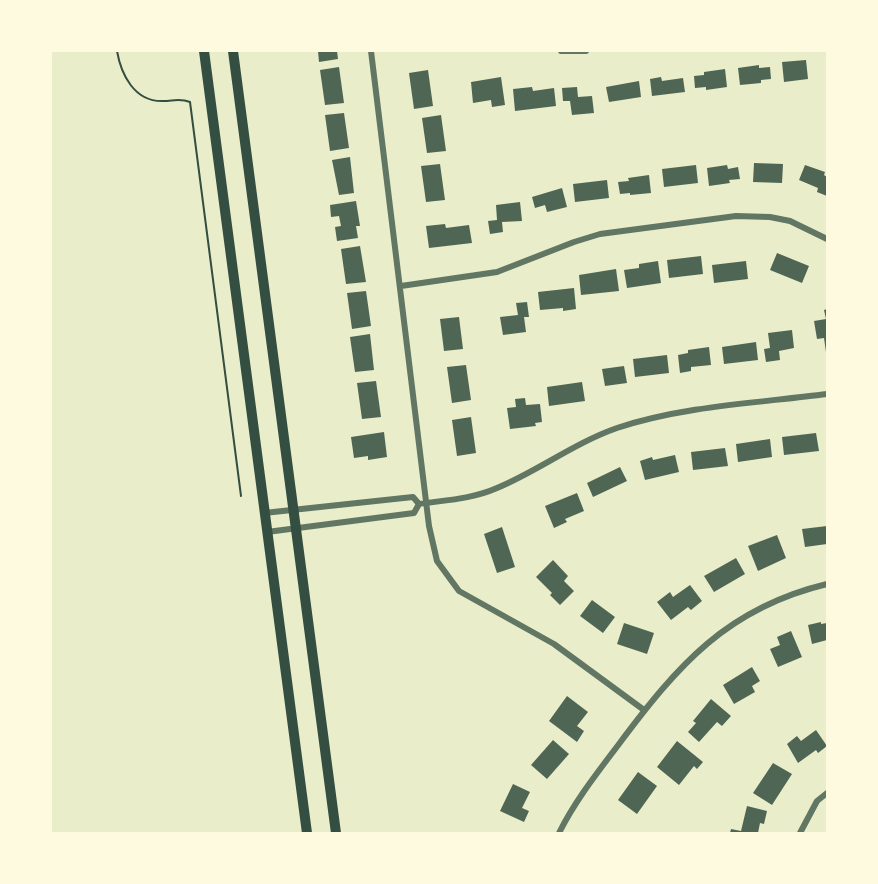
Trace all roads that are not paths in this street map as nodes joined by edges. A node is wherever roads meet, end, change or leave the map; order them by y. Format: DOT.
graph roads {
  1 [pos="204,51"];
  2 [pos="233,51"];
  3 [pos="371,51"];
  4 [pos="561,51"];
  5 [pos="586,51"];
  6 [pos="827,239"];
  7 [pos="401,286"];
  8 [pos="827,394"];
  9 [pos="423,504"];
  10 [pos="294,510"];
  11 [pos="264,513"];
  12 [pos="296,528"];
  13 [pos="267,532"];
  14 [pos="827,584"];
  15 [pos="645,710"];
  16 [pos="827,793"];
  17 [pos="307,833"];
  18 [pos="336,833"];
  19 [pos="559,833"];
  20 [pos="800,833"];
  1 -- 11 [label="main road"];
  2 -- 10 [label="main road"];
  3 -- 7 [label="street"];
  4 -- 5 [label="street"];
  6 -- 7 [label="street"];
  7 -- 9 [label="street"];
  8 -- 9 [label="street"];
  9 -- 10 [label="street"];
  9 -- 12 [label="street"];
  9 -- 15 [label="street"];
  10 -- 11 [label="street"];
  10 -- 12 [label="main road"];
  11 -- 13 [label="main road"];
  12 -- 13 [label="street"];
  12 -- 18 [label="main road"];
  13 -- 17 [label="main road"];
  14 -- 15 [label="street"];
  15 -- 19 [label="street"];
  16 -- 20 [label="street"];
}
